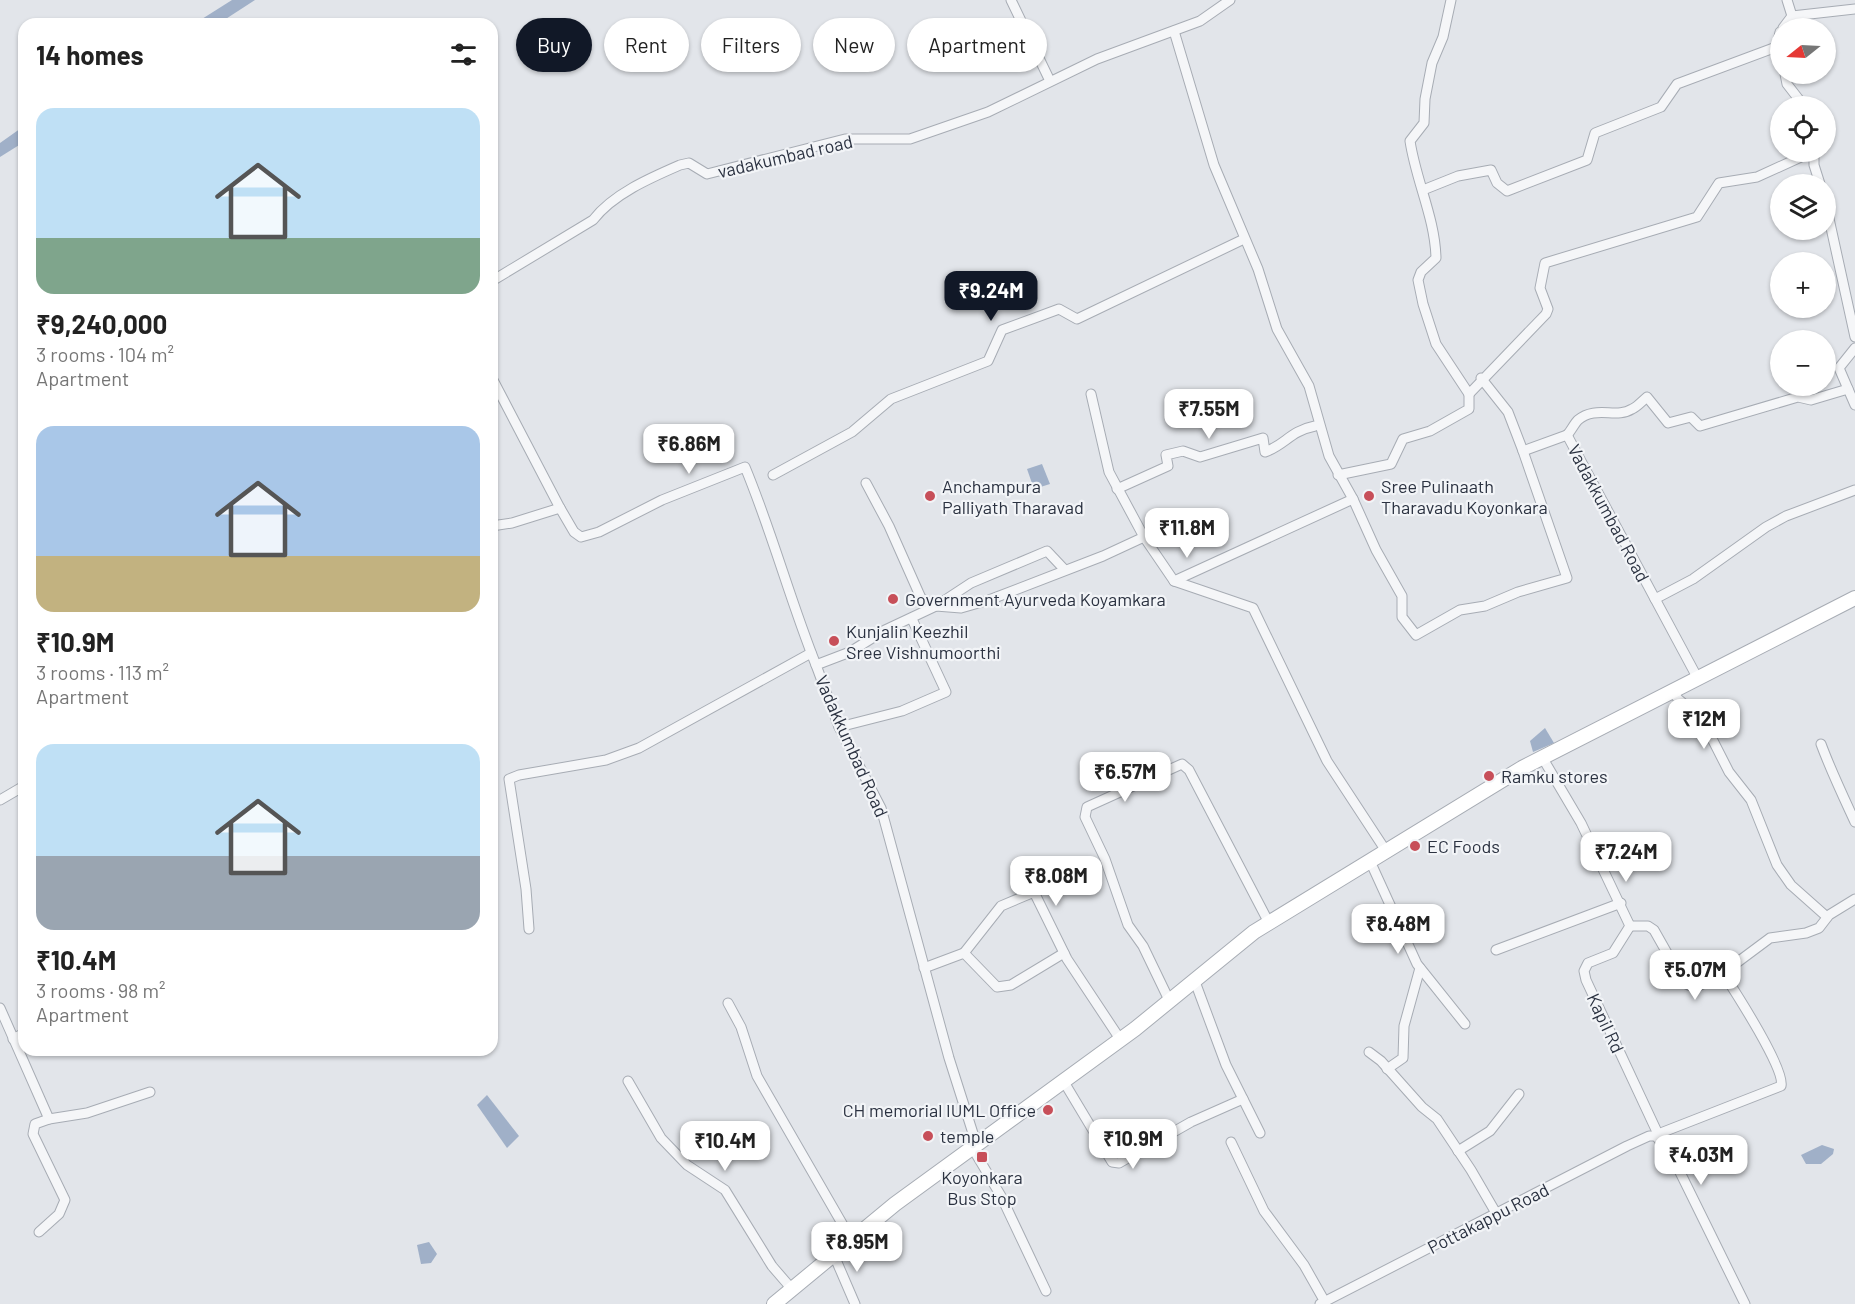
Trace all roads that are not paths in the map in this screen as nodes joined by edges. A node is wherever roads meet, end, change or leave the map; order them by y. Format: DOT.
graph roads {
  1 [pos="1011,0"];
  2 [pos="1230,0"];
  3 [pos="1451,0"];
  4 [pos="1787,0"];
  5 [pos="1855,9"];
  6 [pos="1792,16"];
  7 [pos="1174,32"];
  8 [pos="1770,53"];
  9 [pos="1050,81"];
  10 [pos="1787,84"];
  11 [pos="1796,96"];
  12 [pos="1791,162"];
  13 [pos="1423,190"];
  14 [pos="1244,239"];
  15 [pos="1836,240"];
  16 [pos="498,277"];
  17 [pos="1851,294"];
  18 [pos="1855,337"];
  19 [pos="1855,348"];
  20 [pos="1481,378"];
  21 [pos="498,389"];
  22 [pos="1848,389"];
  23 [pos="1091,394"];
  24 [pos="1469,394"];
  25 [pos="1855,405"];
  26 [pos="1315,426"];
  27 [pos="1567,435"];
  28 [pos="1523,451"];
  29 [pos="773,475"];
  30 [pos="1338,475"];
  31 [pos="866,483"];
  32 [pos="1117,489"];
  33 [pos="1855,490"];
  34 [pos="1353,499"];
  35 [pos="560,508"];
  36 [pos="498,525"];
  37 [pos="1144,537"];
  38 [pos="1064,569"];
  39 [pos="1174,580"];
  40 [pos="1855,598"];
  41 [pos="1655,599"];
  42 [pos="936,606"];
  43 [pos="912,619"];
  44 [pos="811,653"];
  45 [pos="816,665"];
  46 [pos="1697,677"];
  47 [pos="1672,690"];
  48 [pos="839,727"];
  49 [pos="1821,744"];
  50 [pos="1542,757"];
  51 [pos="18,790"];
  52 [pos="0,800"];
  53 [pos="1855,822"];
  54 [pos="1386,851"];
  55 [pos="1370,861"];
  56 [pos="1855,899"];
  57 [pos="1621,903"];
  58 [pos="1827,917"];
  59 [pos="1269,923"];
  60 [pos="1630,926"];
  61 [pos="529,929"];
  62 [pos="1496,950"];
  63 [pos="964,953"];
  64 [pos="1064,953"];
  65 [pos="924,968"];
  66 [pos="1420,968"];
  67 [pos="1723,973"];
  68 [pos="1194,979"];
  69 [pos="1169,1000"];
  70 [pos="728,1003"];
  71 [pos="0,1008"];
  72 [pos="1465,1024"];
  73 [pos="18,1036"];
  74 [pos="13,1039"];
  75 [pos="1120,1039"];
  76 [pos="18,1050"];
  77 [pos="1369,1053"];
  78 [pos="21,1056"];
  79 [pos="1387,1069"];
  80 [pos="628,1081"];
  81 [pos="1064,1082"];
  82 [pos="150,1092"];
  83 [pos="1519,1094"];
  84 [pos="1244,1099"];
  85 [pos="49,1119"];
  86 [pos="1260,1133"];
  87 [pos="1657,1135"];
  88 [pos="1232,1142"];
  89 [pos="975,1148"];
  90 [pos="1458,1151"];
  91 [pos="1496,1213"];
  92 [pos="39,1232"];
  93 [pos="851,1239"];
  94 [pos="833,1253"];
  95 [pos="791,1288"];
  96 [pos="1046,1291"];
  97 [pos="1323,1303"];
  98 [pos="774,1304"];
  99 [pos="855,1304"];
  100 [pos="1745,1304"];
  1 -- 9 [label="street"];
  2 -- 7 [label="street, vadakumbad road"];
  3 -- 13 [label="street"];
  4 -- 6 [label="street"];
  5 -- 6 [label="street"];
  7 -- 9 [label="street, vadakumbad road"];
  7 -- 14 [label="street"];
  8 -- 13 [label="street"];
  9 -- 16 [label="street, vadakumbad road"];
  10 -- 11 [label="street"];
  12 -- 20 [label="street"];
  13 -- 24 [label="street"];
  14 -- 29 [label="street"];
  14 -- 30 [label="street"];
  15 -- 17 [label="street"];
  17 -- 18 [label="street"];
  19 -- 22 [label="street"];
  20 -- 24 [label="street"];
  20 -- 28 [label="street"];
  21 -- 35 [label="street"];
  22 -- 25 [label="street"];
  22 -- 27 [label="street"];
  23 -- 32 [label="street"];
  24 -- 30 [label="street"];
  26 -- 32 [label="street"];
  27 -- 28 [label="street, Vadakkumbad Road"];
  27 -- 41 [label="street, Vadakkumbad Road"];
  28 -- 34 [label="street"];
  30 -- 34 [label="street"];
  31 -- 42 [label="street"];
  32 -- 37 [label="street"];
  33 -- 41 [label="street"];
  34 -- 39 [label="street"];
  35 -- 36 [label="street"];
  35 -- 44 [label="street"];
  37 -- 38 [label="street, Vadakkumbad Road"];
  37 -- 39 [label="street"];
  38 -- 42 [label="street, Vadakkumbad Road"];
  38 -- 42 [label="street"];
  39 -- 54 [label="street"];
  40 -- 46 [label="main road"];
  41 -- 46 [label="street, Vadakkumbad Road"];
  42 -- 43 [label="street, Vadakkumbad Road"];
  43 -- 45 [label="street, Vadakkumbad Road"];
  43 -- 48 [label="street"];
  44 -- 45 [label="street"];
  44 -- 61 [label="street"];
  45 -- 48 [label="street, Vadakkumbad Road"];
  46 -- 47 [label="main road"];
  47 -- 50 [label="main road"];
  47 -- 58 [label="street"];
  48 -- 65 [label="street, Vadakkumbad Road"];
  49 -- 53 [label="street"];
  50 -- 54 [label="main road"];
  50 -- 57 [label="street"];
  51 -- 52 [label="street"];
  54 -- 55 [label="main road"];
  55 -- 59 [label="main road"];
  55 -- 66 [label="street"];
  56 -- 58 [label="street"];
  57 -- 60 [label="street"];
  57 -- 62 [label="street"];
  58 -- 67 [label="street"];
  59 -- 68 [label="main road"];
  59 -- 69 [label="street"];
  60 -- 67 [label="street"];
  60 -- 87 [label="street, Kapil Rd"];
  63 -- 64 [label="street"];
  63 -- 64 [label="street"];
  63 -- 65 [label="street"];
  64 -- 75 [label="street"];
  65 -- 89 [label="street, Vadakkumbad Road"];
  66 -- 72 [label="street"];
  66 -- 79 [label="street"];
  67 -- 87 [label="street, Pottakappu Road"];
  68 -- 69 [label="main road"];
  68 -- 84 [label="street"];
  69 -- 75 [label="main road"];
  70 -- 93 [label="street"];
  71 -- 74 [label="street"];
  73 -- 74 [label="street"];
  74 -- 76 [label="street"];
  75 -- 81 [label="main road"];
  77 -- 79 [label="street"];
  78 -- 85 [label="street"];
  79 -- 90 [label="street"];
  80 -- 95 [label="street"];
  81 -- 84 [label="street"];
  81 -- 89 [label="main road"];
  82 -- 85 [label="street"];
  83 -- 90 [label="street"];
  84 -- 86 [label="street"];
  85 -- 92 [label="street"];
  87 -- 91 [label="street, Pottakappu Road"];
  87 -- 100 [label="street, Kapil Rd"];
  88 -- 97 [label="street"];
  89 -- 93 [label="main road"];
  89 -- 96 [label="street, Vadakkumbad Road"];
  90 -- 91 [label="street"];
  91 -- 97 [label="street, Pottakappu Road"];
  93 -- 94 [label="main road"];
  94 -- 95 [label="main road"];
  94 -- 99 [label="street"];
  95 -- 98 [label="main road"];
}
